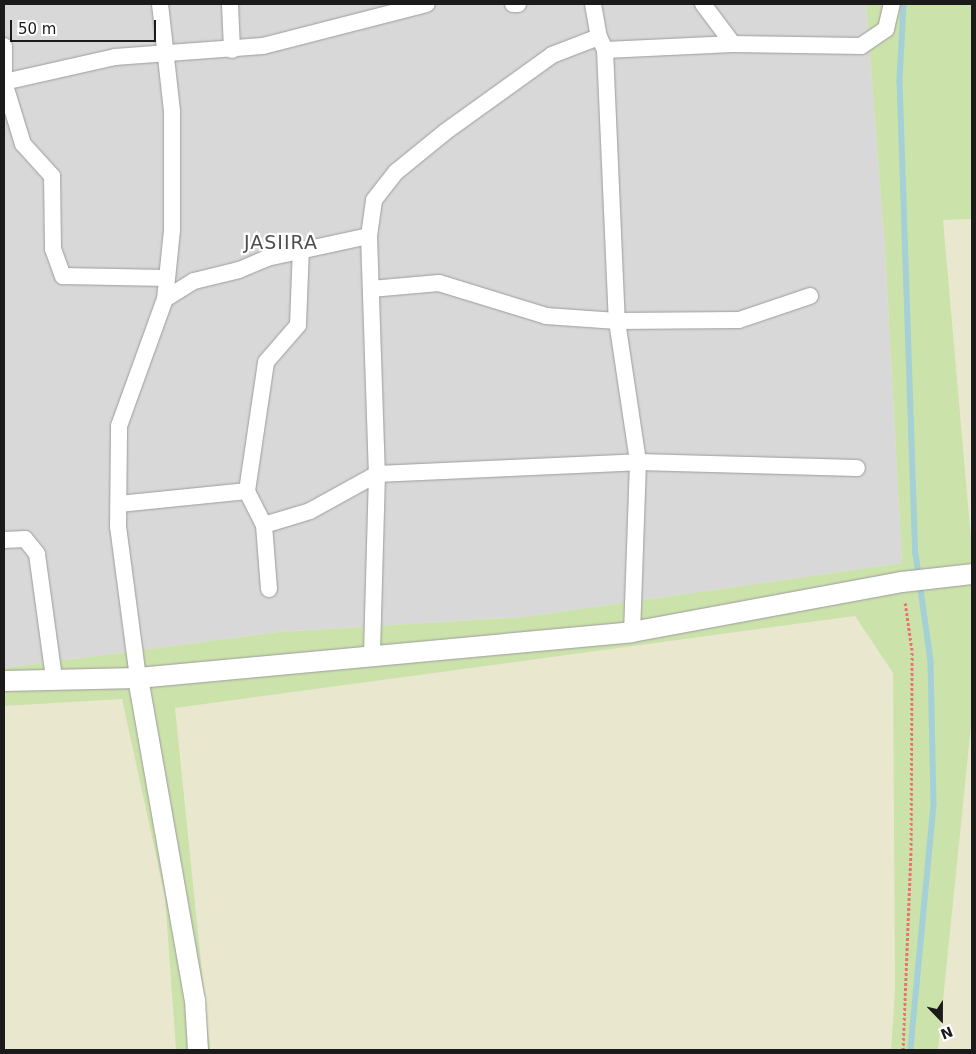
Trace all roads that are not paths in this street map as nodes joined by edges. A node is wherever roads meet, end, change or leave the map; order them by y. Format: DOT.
graph roads {
  1 [pos="160,4"];
  2 [pos="230,4"];
  3 [pos="427,4"];
  4 [pos="513,4"];
  5 [pos="518,4"];
  6 [pos="593,4"];
  7 [pos="703,4"];
  8 [pos="892,4"];
  9 [pos="602,44"];
  10 [pos="733,44"];
  11 [pos="4,46"];
  12 [pos="232,50"];
  13 [pos="164,55"];
  14 [pos="4,82"];
  15 [pos="369,236"];
  16 [pos="301,248"];
  17 [pos="167,278"];
  18 [pos="371,289"];
  19 [pos="810,296"];
  20 [pos="165,299"];
  21 [pos="616,321"];
  22 [pos="638,462"];
  23 [pos="857,468"];
  24 [pos="377,474"];
  25 [pos="247,491"];
  26 [pos="119,504"];
  27 [pos="264,525"];
  28 [pos="4,540"];
  29 [pos="972,574"];
  30 [pos="269,589"];
  31 [pos="632,632"];
  32 [pos="372,656"];
  33 [pos="54,678"];
  34 [pos="138,678"];
  35 [pos="4,681"];
  36 [pos="198,1050"];
  1 -- 13 [label="street"];
  2 -- 12 [label="street"];
  3 -- 12 [label="street"];
  4 -- 5 [label="street"];
  6 -- 9 [label="street"];
  7 -- 10 [label="street"];
  8 -- 10 [label="street"];
  9 -- 10 [label="street"];
  9 -- 15 [label="street"];
  9 -- 21 [label="street"];
  11 -- 14 [label="street"];
  12 -- 13 [label="street"];
  13 -- 14 [label="street"];
  13 -- 17 [label="street"];
  14 -- 17 [label="street"];
  15 -- 16 [label="street"];
  15 -- 18 [label="street"];
  16 -- 20 [label="street"];
  16 -- 25 [label="street"];
  17 -- 20 [label="street"];
  18 -- 21 [label="street"];
  18 -- 24 [label="street"];
  19 -- 21 [label="street"];
  20 -- 26 [label="street"];
  21 -- 22 [label="street"];
  22 -- 23 [label="street"];
  22 -- 24 [label="street"];
  22 -- 31 [label="street"];
  24 -- 27 [label="street"];
  24 -- 32 [label="street"];
  25 -- 26 [label="street"];
  25 -- 27 [label="street"];
  26 -- 34 [label="street"];
  27 -- 30 [label="street"];
  28 -- 33 [label="street"];
  29 -- 31 [label="street"];
  31 -- 32 [label="street"];
  32 -- 34 [label="street"];
  33 -- 34 [label="street"];
  33 -- 35 [label="street"];
  34 -- 36 [label="street"];
}
